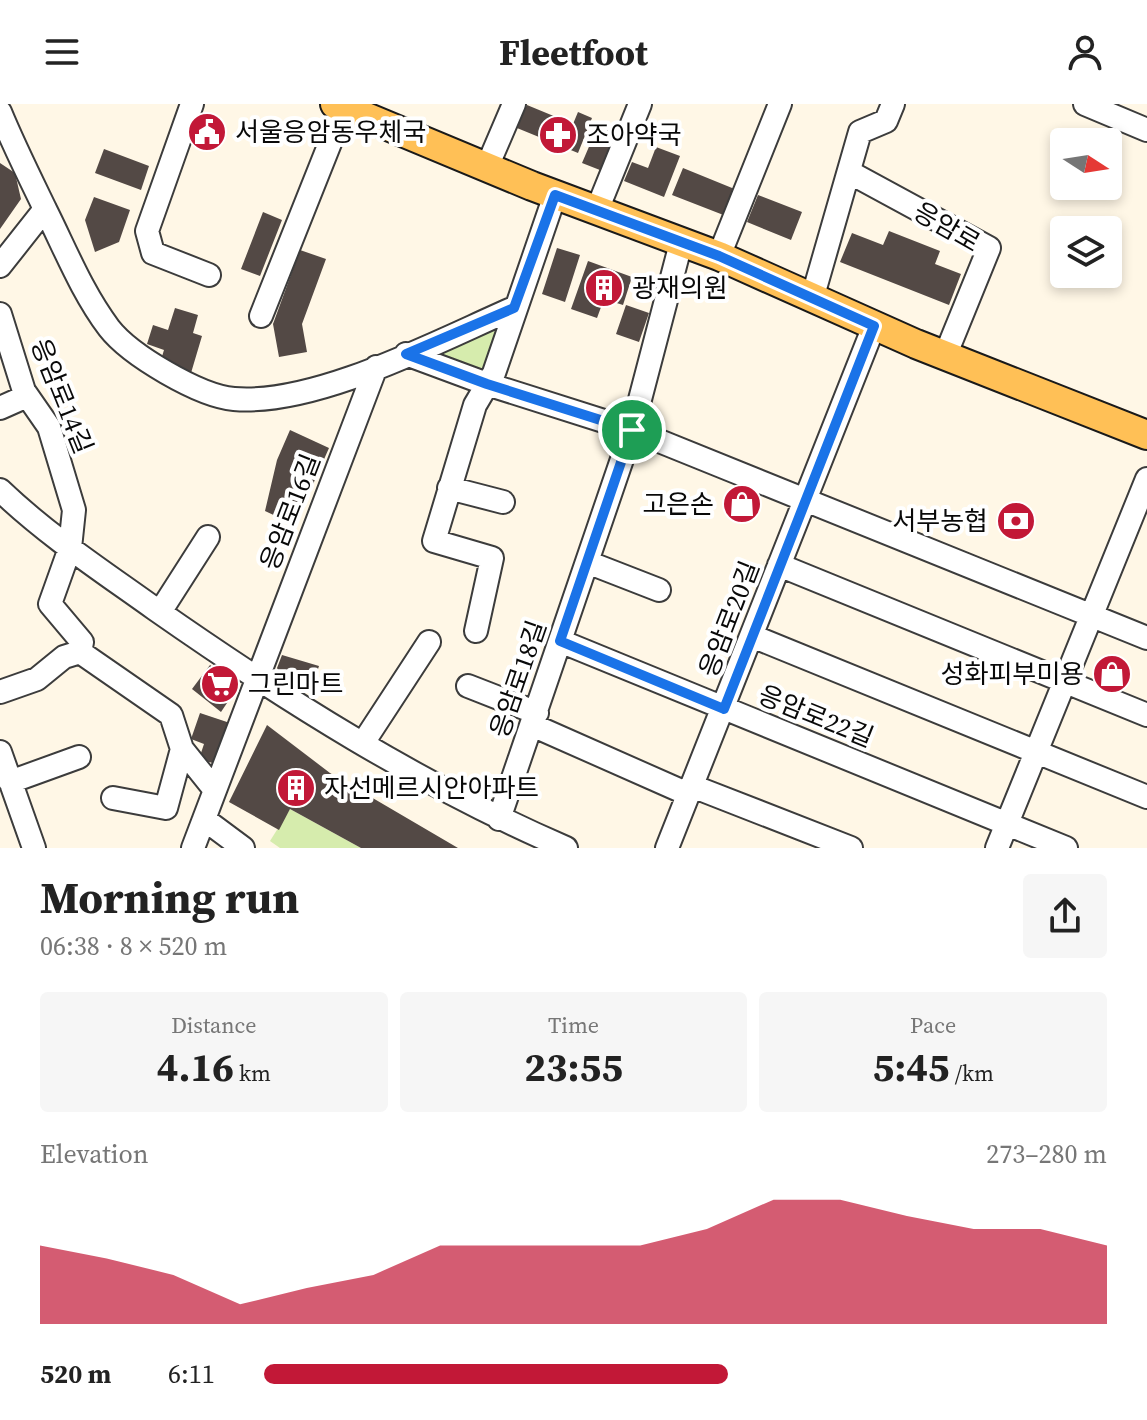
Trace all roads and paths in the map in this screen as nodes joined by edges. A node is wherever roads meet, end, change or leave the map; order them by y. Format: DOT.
graph roads {
  1 [pos="192,104"];
  2 [pos="514,104"];
  3 [pos="640,104"];
  4 [pos="780,104"];
  5 [pos="893,104"];
  6 [pos="1085,104"];
  7 [pos="339,106"];
  8 [pos="0,112"];
  9 [pos="1147,130"];
  10 [pos="487,167"];
  11 [pos="849,172"];
  12 [pos="555,195"];
  13 [pos="45,209"];
  14 [pos="597,210"];
  15 [pos="681,243"];
  16 [pos="719,256"];
  17 [pos="0,266"];
  18 [pos="209,275"];
  19 [pos="812,299"];
  20 [pos="514,308"];
  21 [pos="0,314"];
  22 [pos="261,316"];
  23 [pos="874,326"];
  24 [pos="406,354"];
  25 [pos="945,356"];
  26 [pos="376,367"];
  27 [pos="487,384"];
  28 [pos="27,396"];
  29 [pos="0,408"];
  30 [pos="632,430"];
  31 [pos="1147,435"];
  32 [pos="1147,479"];
  33 [pos="449,488"];
  34 [pos="0,490"];
  35 [pos="804,498"];
  36 [pos="503,502"];
  37 [pos="208,537"];
  38 [pos="70,548"];
  39 [pos="587,562"];
  40 [pos="779,565"];
  41 [pos="659,590"];
  42 [pos="160,612"];
  43 [pos="1092,615"];
  44 [pos="476,631"];
  45 [pos="752,636"];
  46 [pos="1147,638"];
  47 [pos="560,641"];
  48 [pos="429,642"];
  49 [pos="80,652"];
  50 [pos="258,677"];
  51 [pos="1064,684"];
  52 [pos="468,686"];
  53 [pos="0,692"];
  54 [pos="724,709"];
  55 [pos="1147,715"];
  56 [pos="534,719"];
  57 [pos="363,743"];
  58 [pos="182,749"];
  59 [pos="1037,750"];
  60 [pos="0,752"];
  61 [pos="79,757"];
  62 [pos="10,782"];
  63 [pos="215,790"];
  64 [pos="690,790"];
  65 [pos="1147,797"];
  66 [pos="113,798"];
  67 [pos="204,819"];
  68 [pos="499,819"];
  69 [pos="1007,824"];
  70 [pos="34,848"];
  71 [pos="193,848"];
  72 [pos="243,848"];
  73 [pos="566,848"];
  74 [pos="667,848"];
  75 [pos="851,848"];
  76 [pos="997,848"];
  77 [pos="1066,848"];
  1 -- 18 [label="street"];
  2 -- 10 [label="street"];
  3 -- 14 [label="street"];
  4 -- 16 [label="street"];
  5 -- 11 [label="street"];
  6 -- 9 [label="street"];
  7 -- 10 [label="main road"];
  7 -- 22 [label="street"];
  8 -- 13 [label="street"];
  10 -- 12 [label="main road"];
  11 -- 19 [label="street"];
  11 -- 25 [label="street, 응암로"];
  12 -- 14 [label="main road"];
  12 -- 20 [label="street"];
  13 -- 17 [label="street"];
  13 -- 26 [label="street"];
  14 -- 15 [label="main road"];
  15 -- 16 [label="main road"];
  15 -- 30 [label="street, 응암로18길"];
  16 -- 19 [label="main road"];
  19 -- 23 [label="main road"];
  20 -- 24 [label="street"];
  20 -- 27 [label="street"];
  21 -- 28 [label="street, 응암로14길"];
  23 -- 25 [label="main road"];
  23 -- 35 [label="street, 응암로20길"];
  24 -- 26 [label="street"];
  24 -- 27 [label="street"];
  25 -- 31 [label="main road"];
  26 -- 50 [label="street, 응암로16길"];
  27 -- 30 [label="street"];
  27 -- 33 [label="street"];
  28 -- 29 [label="street"];
  28 -- 38 [label="street, 응암로14길"];
  30 -- 35 [label="street"];
  30 -- 39 [label="street, 응암로18길"];
  32 -- 43 [label="street"];
  33 -- 36 [label="street"];
  33 -- 44 [label="street"];
  34 -- 38 [label="street"];
  35 -- 40 [label="street, 응암로20길"];
  35 -- 43 [label="street"];
  37 -- 42 [label="street"];
  38 -- 42 [label="street"];
  38 -- 49 [label="street"];
  39 -- 41 [label="street"];
  39 -- 47 [label="street, 응암로18길"];
  40 -- 45 [label="street, 응암로20길"];
  40 -- 51 [label="street"];
  42 -- 50 [label="street"];
  43 -- 46 [label="street"];
  43 -- 51 [label="street"];
  45 -- 54 [label="street, 응암로20길"];
  45 -- 59 [label="street, 응암로22길"];
  47 -- 54 [label="street, 응암로22길"];
  47 -- 56 [label="street, 응암로18길"];
  48 -- 57 [label="street"];
  49 -- 53 [label="street"];
  49 -- 58 [label="street"];
  50 -- 57 [label="street"];
  50 -- 63 [label="street, 응암로16길"];
  51 -- 55 [label="street"];
  51 -- 59 [label="street"];
  52 -- 56 [label="street"];
  54 -- 64 [label="street, 응암로20길"];
  54 -- 69 [label="street, 응암로22길"];
  56 -- 64 [label="street"];
  56 -- 68 [label="street, 응암로18길"];
  57 -- 68 [label="street"];
  58 -- 63 [label="street"];
  58 -- 66 [label="street"];
  59 -- 65 [label="street, 응암로22길"];
  59 -- 69 [label="street"];
  60 -- 62 [label="street"];
  61 -- 62 [label="street"];
  62 -- 70 [label="street"];
  63 -- 67 [label="street, 응암로16길"];
  64 -- 74 [label="street, 응암로20길"];
  64 -- 75 [label="street"];
  67 -- 71 [label="street, 응암로16길"];
  67 -- 72 [label="street"];
  68 -- 73 [label="street"];
  69 -- 76 [label="street"];
  69 -- 77 [label="street, 응암로22길"];
}
